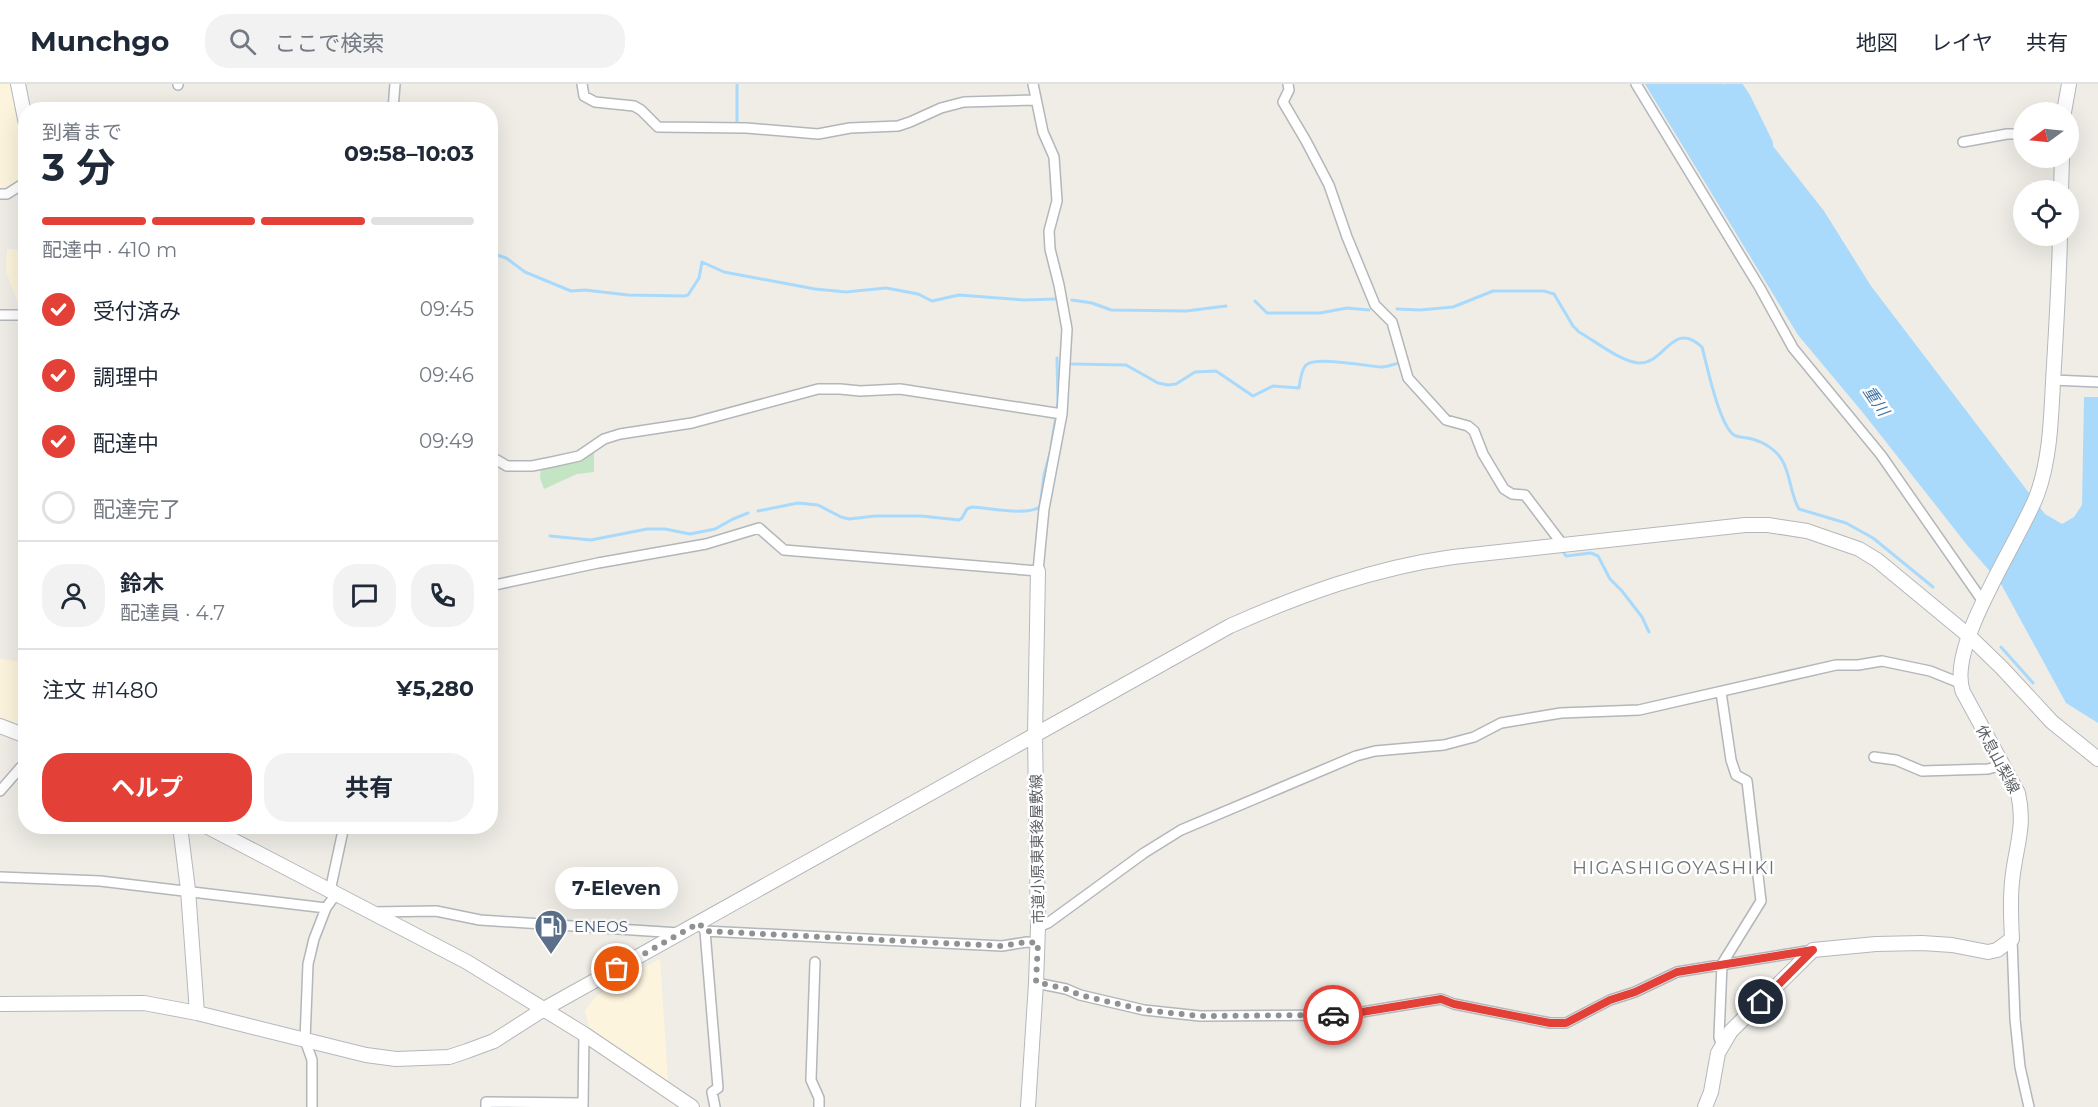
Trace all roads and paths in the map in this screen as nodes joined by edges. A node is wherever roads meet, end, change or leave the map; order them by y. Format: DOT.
graph roads {
  1 [pos="18,84"];
  2 [pos="395,84"];
  3 [pos="582,84"];
  4 [pos="1033,84"];
  5 [pos="1288,84"];
  6 [pos="1636,84"];
  7 [pos="2069,84"];
  8 [pos="1035,100"];
  9 [pos="22,102"];
  10 [pos="394,102"];
  11 [pos="2066,102"];
  12 [pos="2013,134"];
  13 [pos="1963,142"];
  14 [pos="18,187"];
  15 [pos="0,194"];
  16 [pos="2060,246"];
  17 [pos="0,315"];
  18 [pos="18,315"];
  19 [pos="2054,380"];
  20 [pos="2098,382"];
  21 [pos="1058,413"];
  22 [pos="498,461"];
  23 [pos="1563,545"];
  24 [pos="1038,571"];
  25 [pos="498,584"];
  26 [pos="1985,600"];
  27 [pos="1968,636"];
  28 [pos="1960,683"];
  29 [pos="1721,692"];
  30 [pos="0,726"];
  31 [pos="18,733"];
  32 [pos="1035,735"];
  33 [pos="1874,757"];
  34 [pos="2098,759"];
  35 [pos="2003,765"];
  36 [pos="18,770"];
  37 [pos="0,791"];
  38 [pos="181,834"];
  39 [pos="221,834"];
  40 [pos="343,834"];
  41 [pos="0,877"];
  42 [pos="188,890"];
  43 [pos="333,893"];
  44 [pos="326,908"];
  45 [pos="371,912"];
  46 [pos="702,927"];
  47 [pos="1038,927"];
  48 [pos="681,933"];
  49 [pos="2012,939"];
  50 [pos="1038,943"];
  51 [pos="1813,950"];
  52 [pos="815,962"];
  53 [pos="1722,964"];
  54 [pos="1036,982"];
  55 [pos="0,1004"];
  56 [pos="544,1010"];
  57 [pos="197,1013"];
  58 [pos="584,1034"];
  59 [pos="305,1040"];
  60 [pos="1722,1046"];
  61 [pos="583,1105"];
  62 [pos="312,1107"];
  63 [pos="486,1107"];
  64 [pos="692,1107"];
  65 [pos="715,1107"];
  66 [pos="819,1107"];
  67 [pos="1028,1107"];
  68 [pos="1705,1107"];
  69 [pos="2030,1107"];
  1 -- 9 [label="street"];
  2 -- 10 [label="street"];
  3 -- 8 [label="street"];
  4 -- 8 [label="street"];
  5 -- 23 [label="street"];
  6 -- 26 [label="street"];
  7 -- 11 [label="street"];
  8 -- 21 [label="street"];
  12 -- 13 [label="street"];
  14 -- 15 [label="street"];
  16 -- 19 [label="street, 休息山梨線"];
  17 -- 18 [label="street"];
  19 -- 20 [label="street"];
  19 -- 26 [label="street, 休息山梨線"];
  21 -- 22 [label="street"];
  21 -- 24 [label="street"];
  23 -- 27 [label="street"];
  23 -- 32 [label="street"];
  24 -- 25 [label="street"];
  24 -- 32 [label="street, 市道小原東東後屋敷線"];
  26 -- 27 [label="street, 休息山梨線"];
  27 -- 28 [label="street, 休息山梨線"];
  27 -- 34 [label="street"];
  28 -- 29 [label="street"];
  28 -- 35 [label="street, 休息山梨線"];
  29 -- 47 [label="street"];
  29 -- 53 [label="street"];
  30 -- 31 [label="street"];
  32 -- 46 [label="street"];
  32 -- 47 [label="street, 市道小原東東後屋敷線"];
  33 -- 35 [label="street"];
  35 -- 49 [label="street, 休息山梨線"];
  36 -- 37 [label="street"];
  38 -- 42 [label="street"];
  39 -- 43 [label="street"];
  40 -- 43 [label="street"];
  41 -- 42 [label="street"];
  42 -- 44 [label="street"];
  42 -- 57 [label="street"];
  43 -- 44 [label="street"];
  43 -- 45 [label="street"];
  44 -- 59 [label="street"];
  45 -- 48 [label="street"];
  45 -- 56 [label="street"];
  46 -- 48 [label="street"];
  46 -- 50 [label="street"];
  46 -- 65 [label="street"];
  47 -- 50 [label="street, 市道小原東東後屋敷線"];
  48 -- 56 [label="street"];
  49 -- 51 [label="street"];
  49 -- 69 [label="street"];
  50 -- 54 [label="street, 市道小原東東後屋敷線"];
  51 -- 53 [label="street"];
  51 -- 60 [label="street"];
  52 -- 66 [label="street"];
  53 -- 54 [label="street"];
  53 -- 60 [label="street"];
  54 -- 67 [label="street, 市道小原東東後屋敷線"];
  55 -- 57 [label="street"];
  56 -- 58 [label="street"];
  56 -- 59 [label="street"];
  57 -- 59 [label="street"];
  58 -- 61 [label="street"];
  58 -- 64 [label="street"];
  59 -- 62 [label="street"];
  60 -- 68 [label="street"];
  61 -- 63 [label="street"];
}
